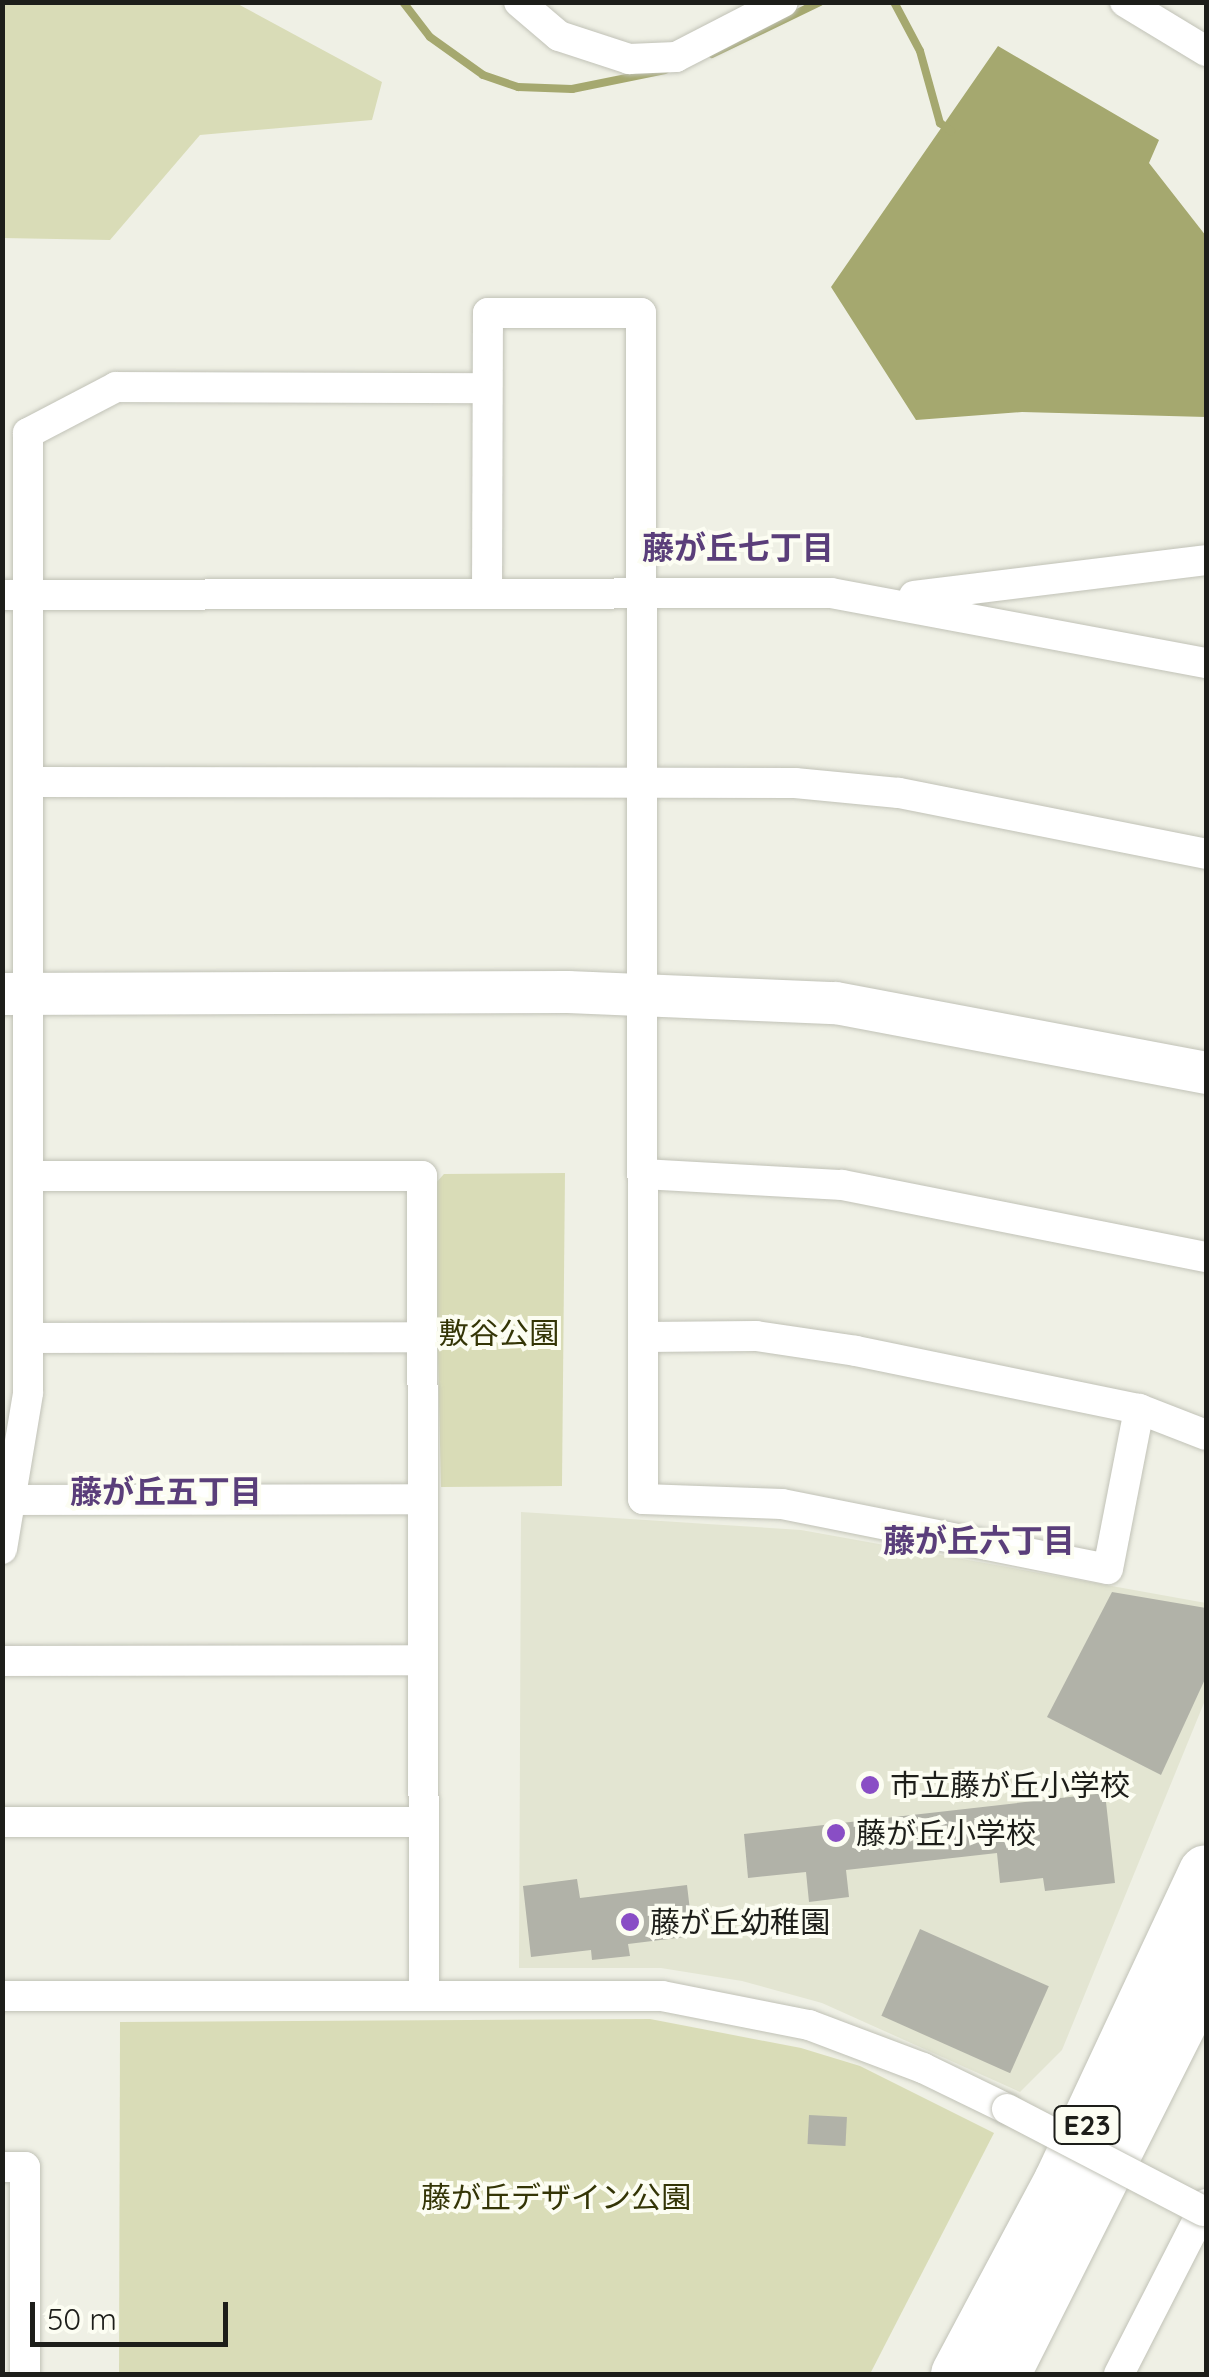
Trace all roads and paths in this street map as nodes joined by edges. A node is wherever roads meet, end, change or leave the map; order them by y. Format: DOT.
graph roads {
  1 [pos="519,2"];
  2 [pos="783,2"];
  3 [pos="1125,2"];
  4 [pos="1206,51"];
  5 [pos="486,388"];
  6 [pos="1206,560"];
  7 [pos="642,592"];
  8 [pos="15,594"];
  9 [pos="486,594"];
  10 [pos="886,599"];
  11 [pos="1206,662"];
  12 [pos="644,780"];
  13 [pos="29,782"];
  14 [pos="1206,854"];
  15 [pos="643,993"];
  16 [pos="16,994"];
  17 [pos="1206,1072"];
  18 [pos="644,1174"];
  19 [pos="30,1176"];
  20 [pos="1206,1257"];
  21 [pos="422,1336"];
  22 [pos="644,1337"];
  23 [pos="30,1338"];
  24 [pos="1138,1409"];
  25 [pos="1206,1435"];
  26 [pos="422,1498"];
  27 [pos="15,1500"];
  28 [pos="2,1549"];
  29 [pos="423,1660"];
  30 [pos="2,1661"];
  31 [pos="2,1822"];
  32 [pos="422,1822"];
  33 [pos="1206,1872"];
  34 [pos="1206,1969"];
  35 [pos="424,1992"];
  36 [pos="2,1996"];
  37 [pos="2,2167"];
  38 [pos="1205,2209"];
  39 [pos="14,2330"];
  40 [pos="25,2374"];
  41 [pos="958,2374"];
  42 [pos="1002,2374"];
  43 [pos="1119,2374"];
  1 -- 2 [label="street"];
  3 -- 4 [label="street"];
  5 -- 7 [label="street"];
  5 -- 8 [label="street"];
  5 -- 9 [label="street"];
  6 -- 10 [label="street"];
  7 -- 9 [label="street"];
  7 -- 10 [label="street"];
  7 -- 12 [label="street"];
  8 -- 9 [label="street"];
  8 -- 13 [label="street"];
  10 -- 11 [label="street"];
  12 -- 13 [label="street"];
  12 -- 14 [label="street"];
  12 -- 15 [label="street"];
  13 -- 16 [label="street"];
  15 -- 16 [label="street"];
  15 -- 17 [label="street"];
  15 -- 18 [label="street"];
  16 -- 19 [label="street"];
  18 -- 20 [label="street"];
  18 -- 22 [label="street"];
  19 -- 21 [label="street"];
  19 -- 23 [label="street"];
  21 -- 23 [label="street"];
  21 -- 26 [label="street"];
  22 -- 24 [label="street"];
  22 -- 24 [label="street"];
  23 -- 27 [label="street"];
  24 -- 25 [label="street"];
  26 -- 27 [label="street"];
  26 -- 29 [label="street"];
  27 -- 28 [label="street"];
  29 -- 30 [label="street"];
  29 -- 32 [label="street"];
  31 -- 32 [label="street"];
  32 -- 35 [label="street"];
  33 -- 41 [label="highway, E23"];
  34 -- 42 [label="highway, E23"];
  35 -- 36 [label="street"];
  35 -- 38 [label="street, bridge"];
  37 -- 39 [label="street"];
  38 -- 43 [label="street"];
  39 -- 40 [label="street"];
}
